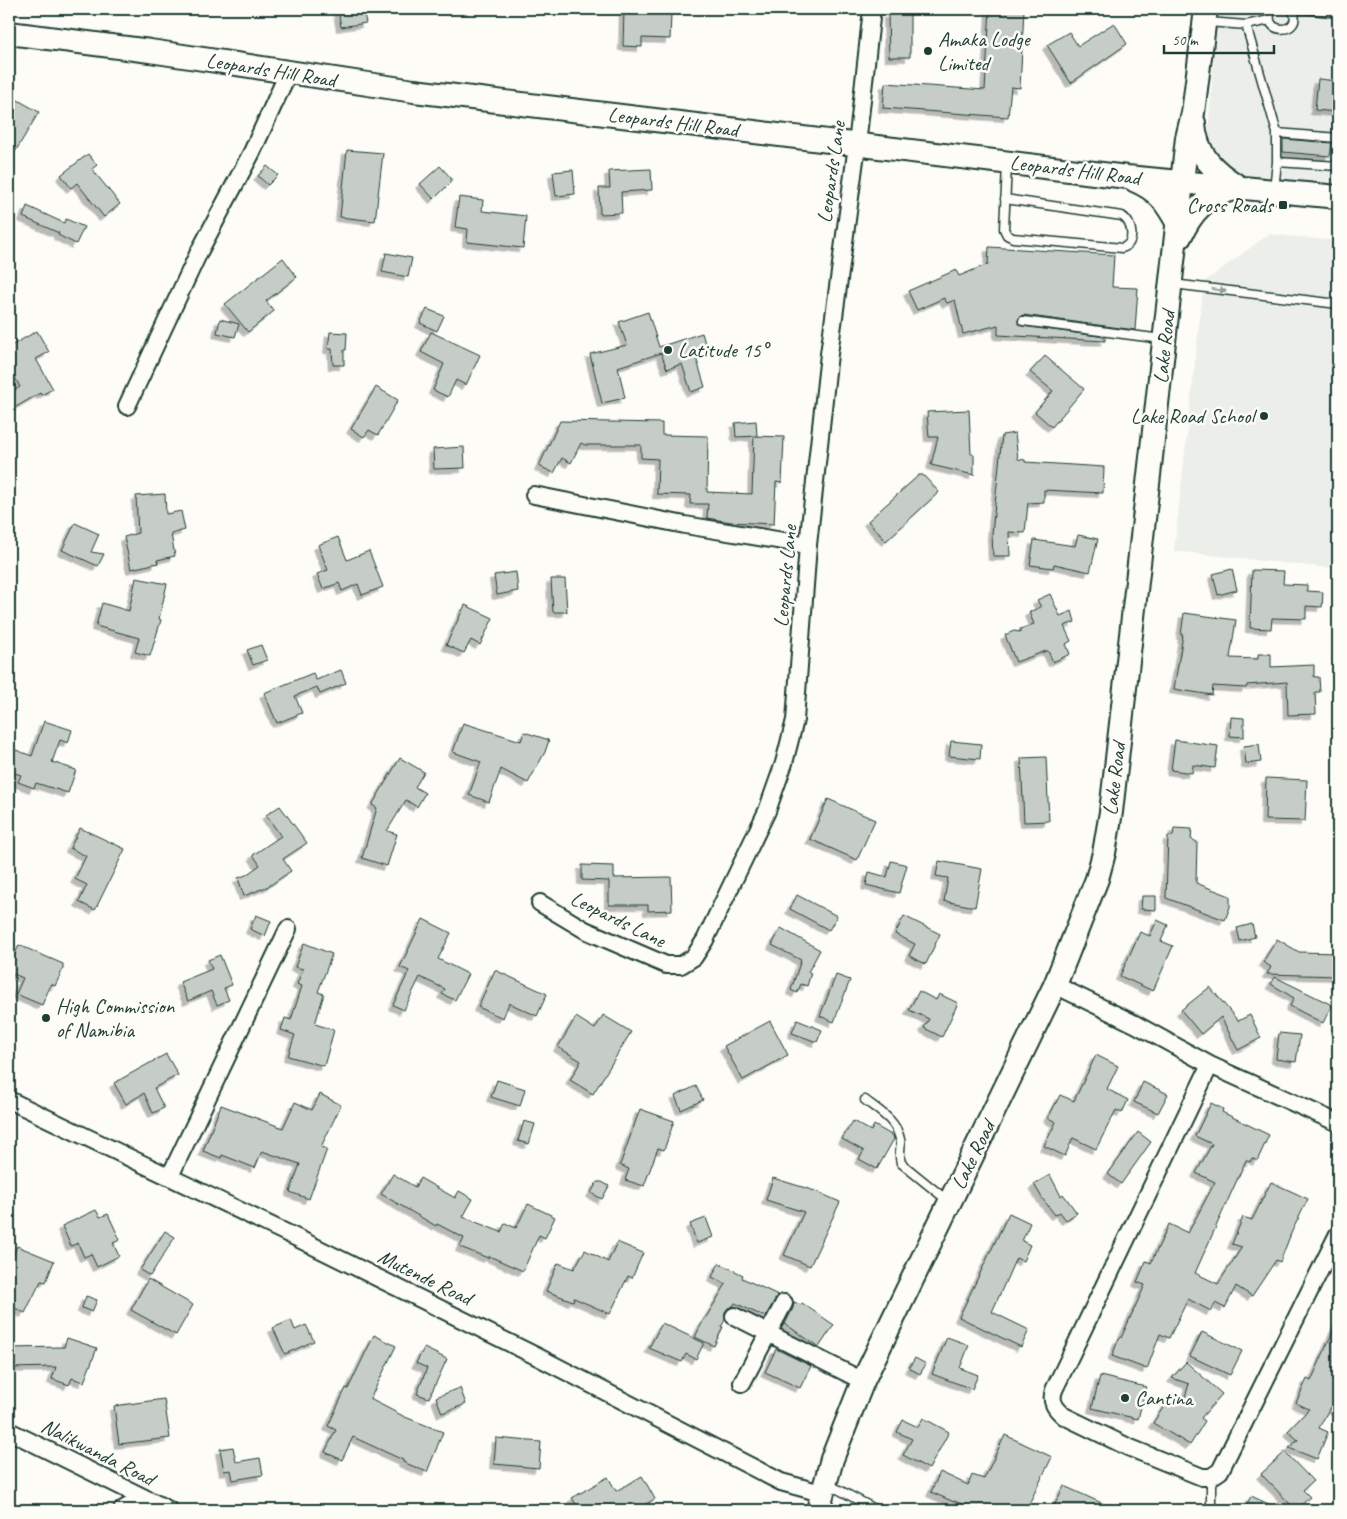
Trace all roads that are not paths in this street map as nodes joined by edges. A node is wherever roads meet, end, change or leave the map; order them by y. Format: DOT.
graph roads {
  1 [pos="872,9"];
  2 [pos="1272,9"];
  3 [pos="1293,9"];
  4 [pos="1338,13"];
  5 [pos="1206,15"];
  6 [pos="1270,20"];
  7 [pos="1246,26"];
  8 [pos="10,35"];
  9 [pos="288,73"];
  10 [pos="1193,113"];
  11 [pos="1277,133"];
  12 [pos="1187,138"];
  13 [pos="1338,138"];
  14 [pos="857,145"];
  15 [pos="1277,162"];
  16 [pos="1007,163"];
  17 [pos="1338,166"];
  18 [pos="1128,177"];
  19 [pos="1182,182"];
  20 [pos="1240,188"];
  21 [pos="1273,191"];
  22 [pos="1338,197"];
  23 [pos="1005,199"];
  24 [pos="1176,235"];
  25 [pos="1171,284"];
  26 [pos="1338,304"];
  27 [pos="1023,321"];
  28 [pos="1164,339"];
  29 [pos="127,406"];
  30 [pos="534,495"];
  31 [pos="808,545"];
  32 [pos="540,902"];
  33 [pos="288,929"];
  34 [pos="1055,984"];
  35 [pos="1210,1065"];
  36 [pos="9,1100"];
  37 [pos="866,1100"];
  38 [pos="1338,1123"];
  39 [pos="170,1176"];
  40 [pos="950,1202"];
  41 [pos="1338,1234"];
  42 [pos="784,1303"];
  43 [pos="734,1316"];
  44 [pos="768,1333"];
  45 [pos="863,1381"];
  46 [pos="742,1384"];
  47 [pos="9,1431"];
  48 [pos="1211,1477"];
  49 [pos="821,1495"];
  50 [pos="142,1498"];
  51 [pos="122,1510"];
  52 [pos="169,1510"];
  53 [pos="874,1510"];
  54 [pos="1211,1510"];
  1 -- 14 [label="street, Leopards Lane"];
  2 -- 6 [label="lane"];
  3 -- 4 [label="lane"];
  3 -- 6 [label="lane"];
  5 -- 7 [label="lane"];
  5 -- 10 [label="main road, Lake Road"];
  6 -- 7 [label="lane"];
  7 -- 11 [label="lane"];
  8 -- 9 [label="main road, Leopards Hill Road"];
  9 -- 14 [label="main road, Leopards Hill Road"];
  9 -- 29 [label="street"];
  10 -- 12 [label="main road, Lake Road"];
  10 -- 20 [label="main road"];
  11 -- 13 [label="lane"];
  11 -- 15 [label="lane"];
  12 -- 18 [label="main road"];
  12 -- 19 [label="main road, Lake Road"];
  14 -- 16 [label="main road, Leopards Hill Road"];
  14 -- 31 [label="street, Leopards Lane"];
  15 -- 17 [label="lane"];
  15 -- 21 [label="lane"];
  16 -- 18 [label="main road, Leopards Hill Road"];
  16 -- 23 [label="lane"];
  18 -- 19 [label="main road, Leopards Hill Road"];
  18 -- 24 [label="main road"];
  19 -- 20 [label="main road, Leopards Hill Road"];
  19 -- 24 [label="main road, Lake Road"];
  20 -- 21 [label="main road, Leopards Hill Road"];
  20 -- 24 [label="main road"];
  21 -- 22 [label="main road, Leopards Hill Road"];
  23 -- 23 [label="lane"];
  24 -- 25 [label="main road, Lake Road"];
  25 -- 26 [label="lane, one-way"];
  25 -- 28 [label="main road, Lake Road"];
  27 -- 28 [label="lane"];
  28 -- 34 [label="main road, Lake Road"];
  30 -- 31 [label="street"];
  31 -- 32 [label="street, Leopards Lane"];
  33 -- 39 [label="street"];
  34 -- 35 [label="street"];
  34 -- 40 [label="main road, Lake Road"];
  35 -- 38 [label="street"];
  35 -- 48 [label="street"];
  36 -- 39 [label="street, Mutende Road"];
  37 -- 40 [label="lane"];
  39 -- 49 [label="street, Mutende Road"];
  40 -- 45 [label="main road, Lake Road"];
  41 -- 48 [label="street"];
  42 -- 44 [label="street"];
  43 -- 44 [label="street"];
  44 -- 45 [label="street"];
  44 -- 46 [label="street"];
  45 -- 49 [label="main road, Lake Road"];
  47 -- 50 [label="street, Nalikwanda Road"];
  48 -- 54 [label="lane"];
  49 -- 53 [label="lane"];
  50 -- 51 [label="street"];
  50 -- 52 [label="street, Nalikwanda Road"];
}
